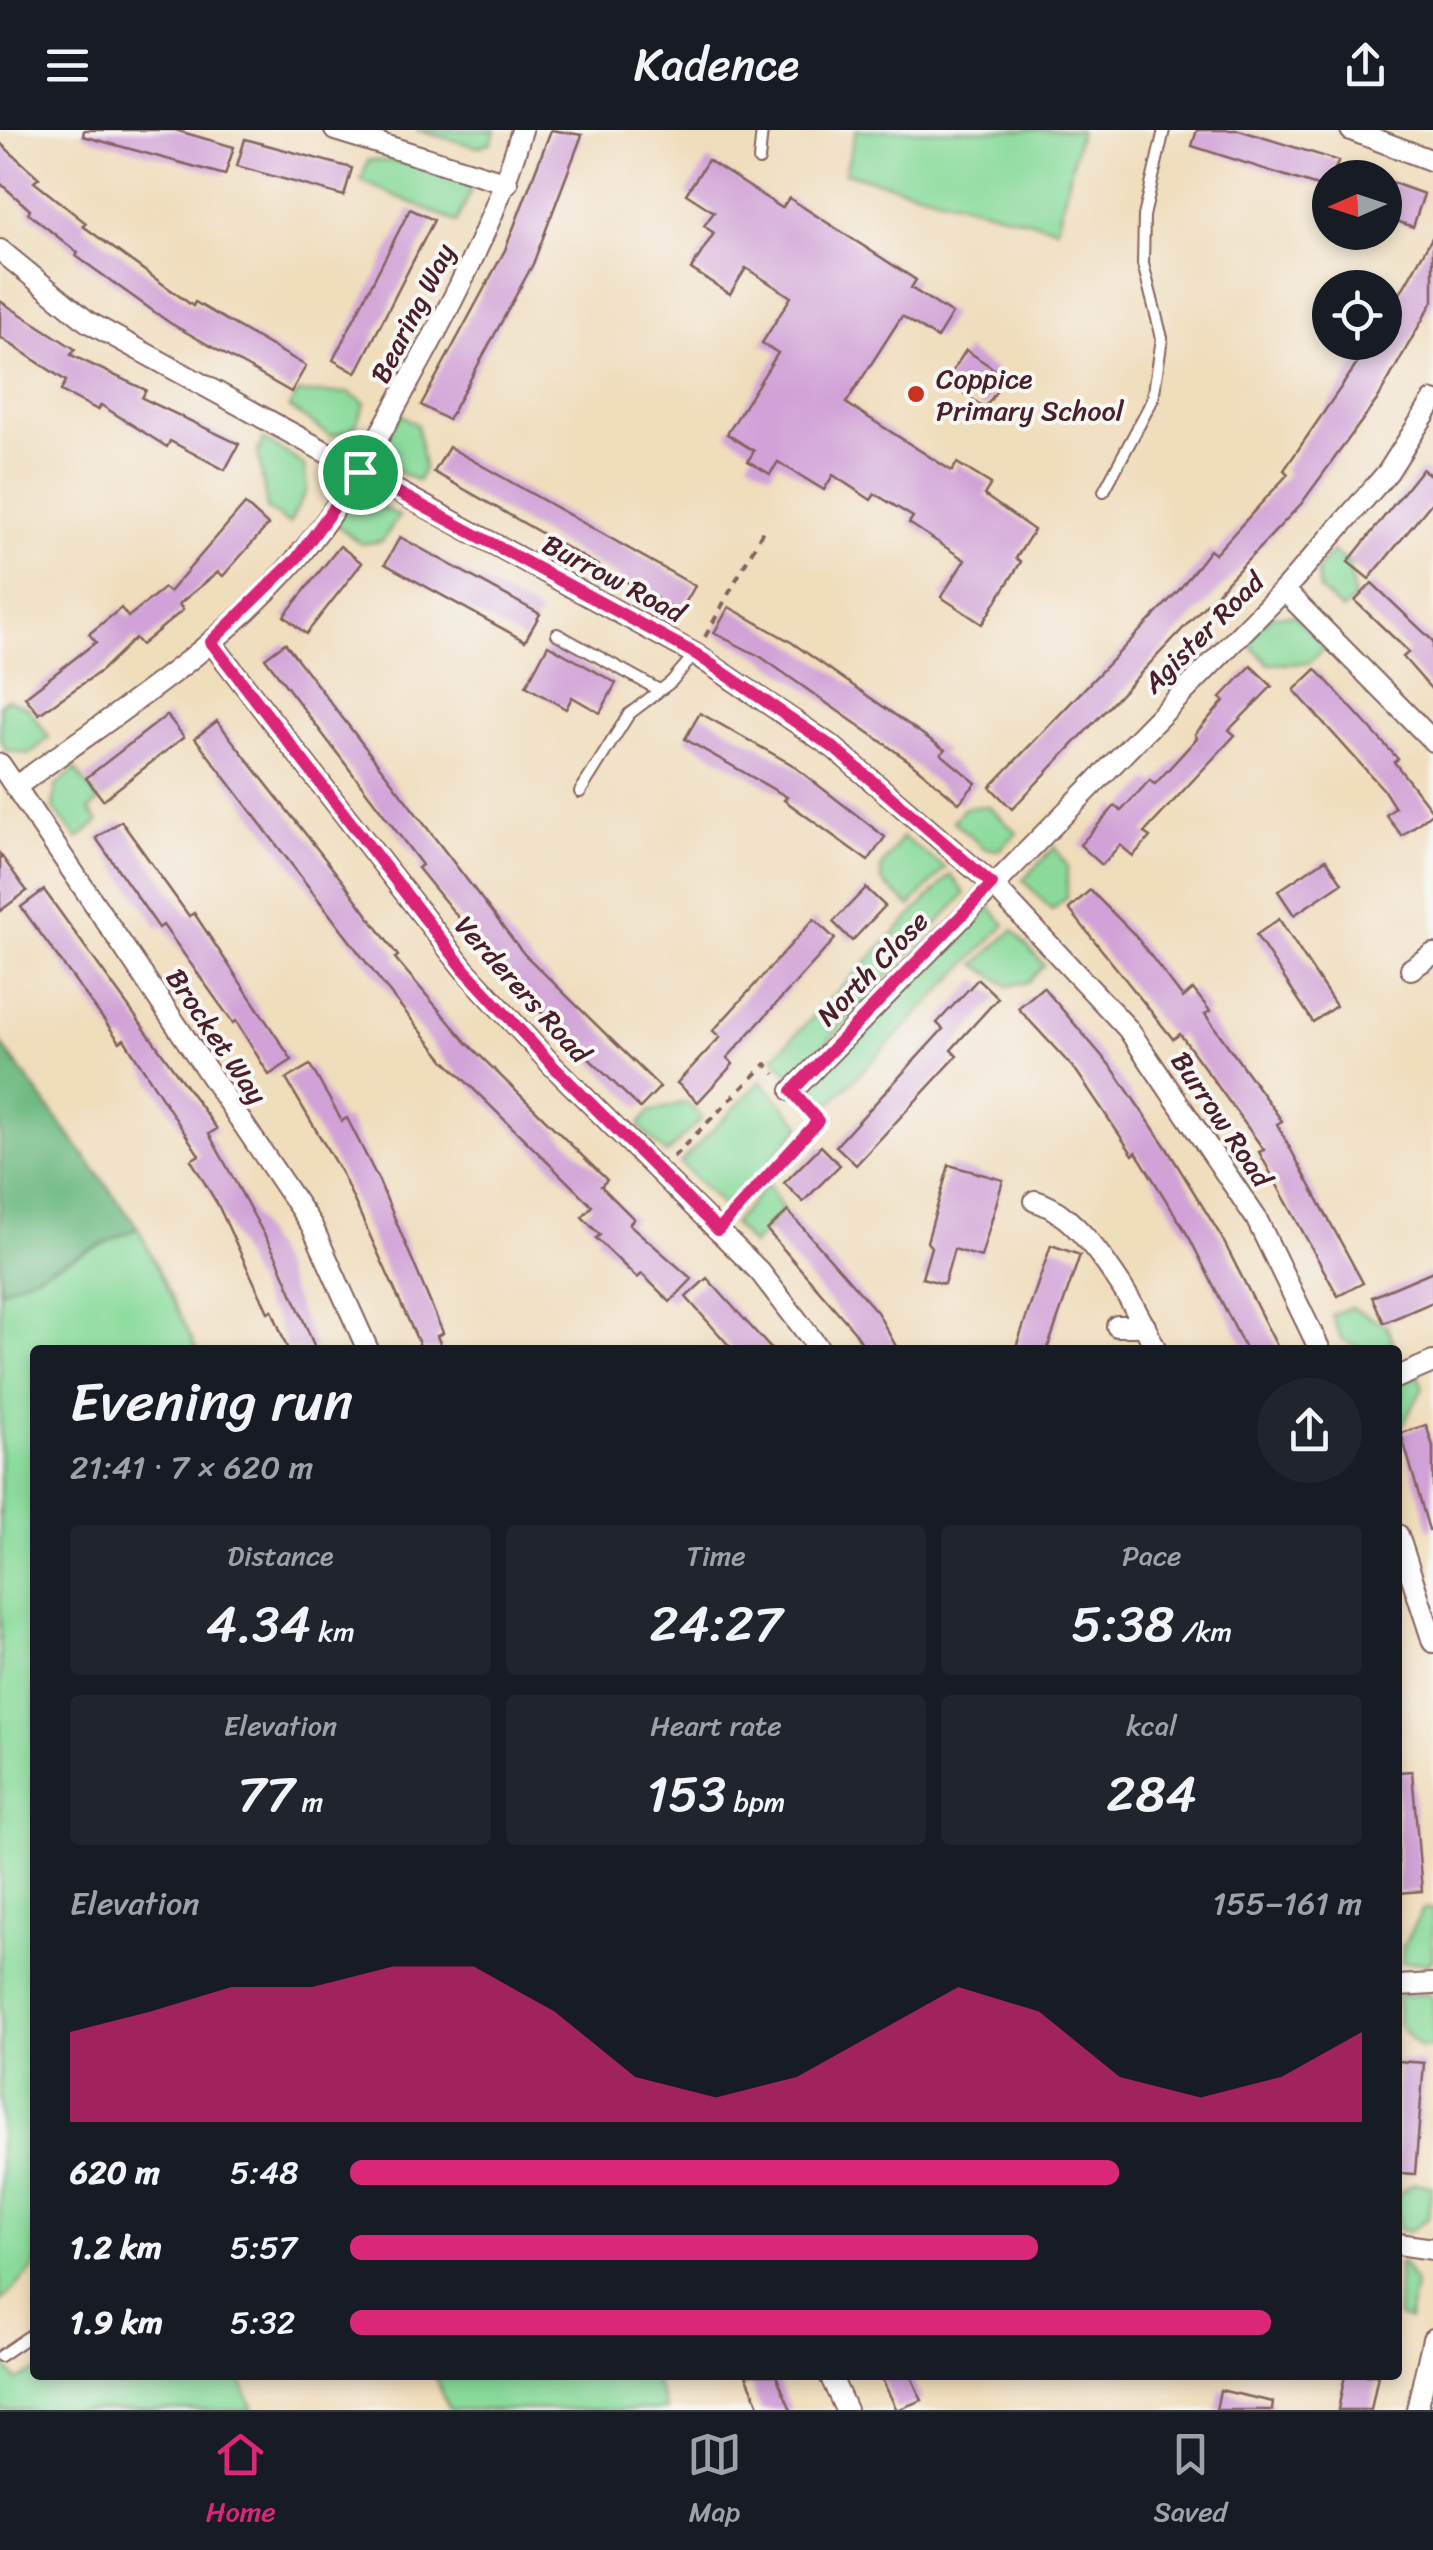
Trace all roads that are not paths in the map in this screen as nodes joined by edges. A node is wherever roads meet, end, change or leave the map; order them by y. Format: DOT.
graph roads {
  1 [pos="335,130"];
  2 [pos="522,130"];
  3 [pos="762,130"];
  4 [pos="1164,130"];
  5 [pos="1351,130"];
  6 [pos="759,160"];
  7 [pos="1433,160"];
  8 [pos="507,182"];
  9 [pos="0,250"];
  10 [pos="1433,401"];
  11 [pos="360,472"];
  12 [pos="1104,492"];
  13 [pos="1284,590"];
  14 [pos="557,634"];
  15 [pos="211,642"];
  16 [pos="696,654"];
  17 [pos="659,690"];
  18 [pos="1433,741"];
  19 [pos="0,764"];
  20 [pos="17,786"];
  21 [pos="580,792"];
  22 [pos="992,884"];
  23 [pos="1433,954"];
  24 [pos="1412,968"];
  25 [pos="792,1091"];
  26 [pos="1036,1200"];
  27 [pos="1117,1326"];
  28 [pos="1145,1326"];
  29 [pos="366,1345"];
  30 [pos="816,1345"];
  31 [pos="1154,1345"];
  32 [pos="1318,1345"];
  33 [pos="1433,1362"];
  34 [pos="1402,1375"];
  35 [pos="1402,1546"];
  36 [pos="1433,1642"];
  37 [pos="1433,1984"];
  38 [pos="1402,1986"];
  39 [pos="1402,2245"];
  40 [pos="1433,2249"];
  41 [pos="30,2335"];
  42 [pos="1433,2339"];
  43 [pos="0,2356"];
  44 [pos="832,2380"];
  45 [pos="846,2410"];
  46 [pos="1417,2410"];
  1 -- 8 [label="street"];
  2 -- 8 [label="street, Bearing Way"];
  3 -- 6 [label="lane"];
  4 -- 12 [label="lane"];
  5 -- 7 [label="street"];
  8 -- 11 [label="street, Bearing Way"];
  9 -- 11 [label="street, Burrow Road"];
  10 -- 13 [label="street, Agister Road"];
  11 -- 15 [label="street, Bearing Way"];
  11 -- 16 [label="street, Burrow Road"];
  13 -- 18 [label="street"];
  13 -- 22 [label="street, Agister Road"];
  14 -- 17 [label="lane"];
  15 -- 20 [label="street, Bearing Way"];
  15 -- 30 [label="street, Verderers Road"];
  16 -- 17 [label="lane"];
  16 -- 22 [label="street, Burrow Road"];
  17 -- 21 [label="lane"];
  19 -- 20 [label="street, Brocket Way"];
  20 -- 29 [label="street, Brocket Way"];
  22 -- 25 [label="street, North Close"];
  22 -- 32 [label="street, Burrow Road"];
  23 -- 24 [label="street"];
  26 -- 28 [label="street"];
  27 -- 28 [label="street"];
  28 -- 31 [label="street"];
  33 -- 34 [label="street"];
  35 -- 36 [label="street"];
  37 -- 38 [label="street"];
  39 -- 40 [label="street"];
  41 -- 43 [label="lane"];
  42 -- 46 [label="street"];
  44 -- 45 [label="street"];
}
